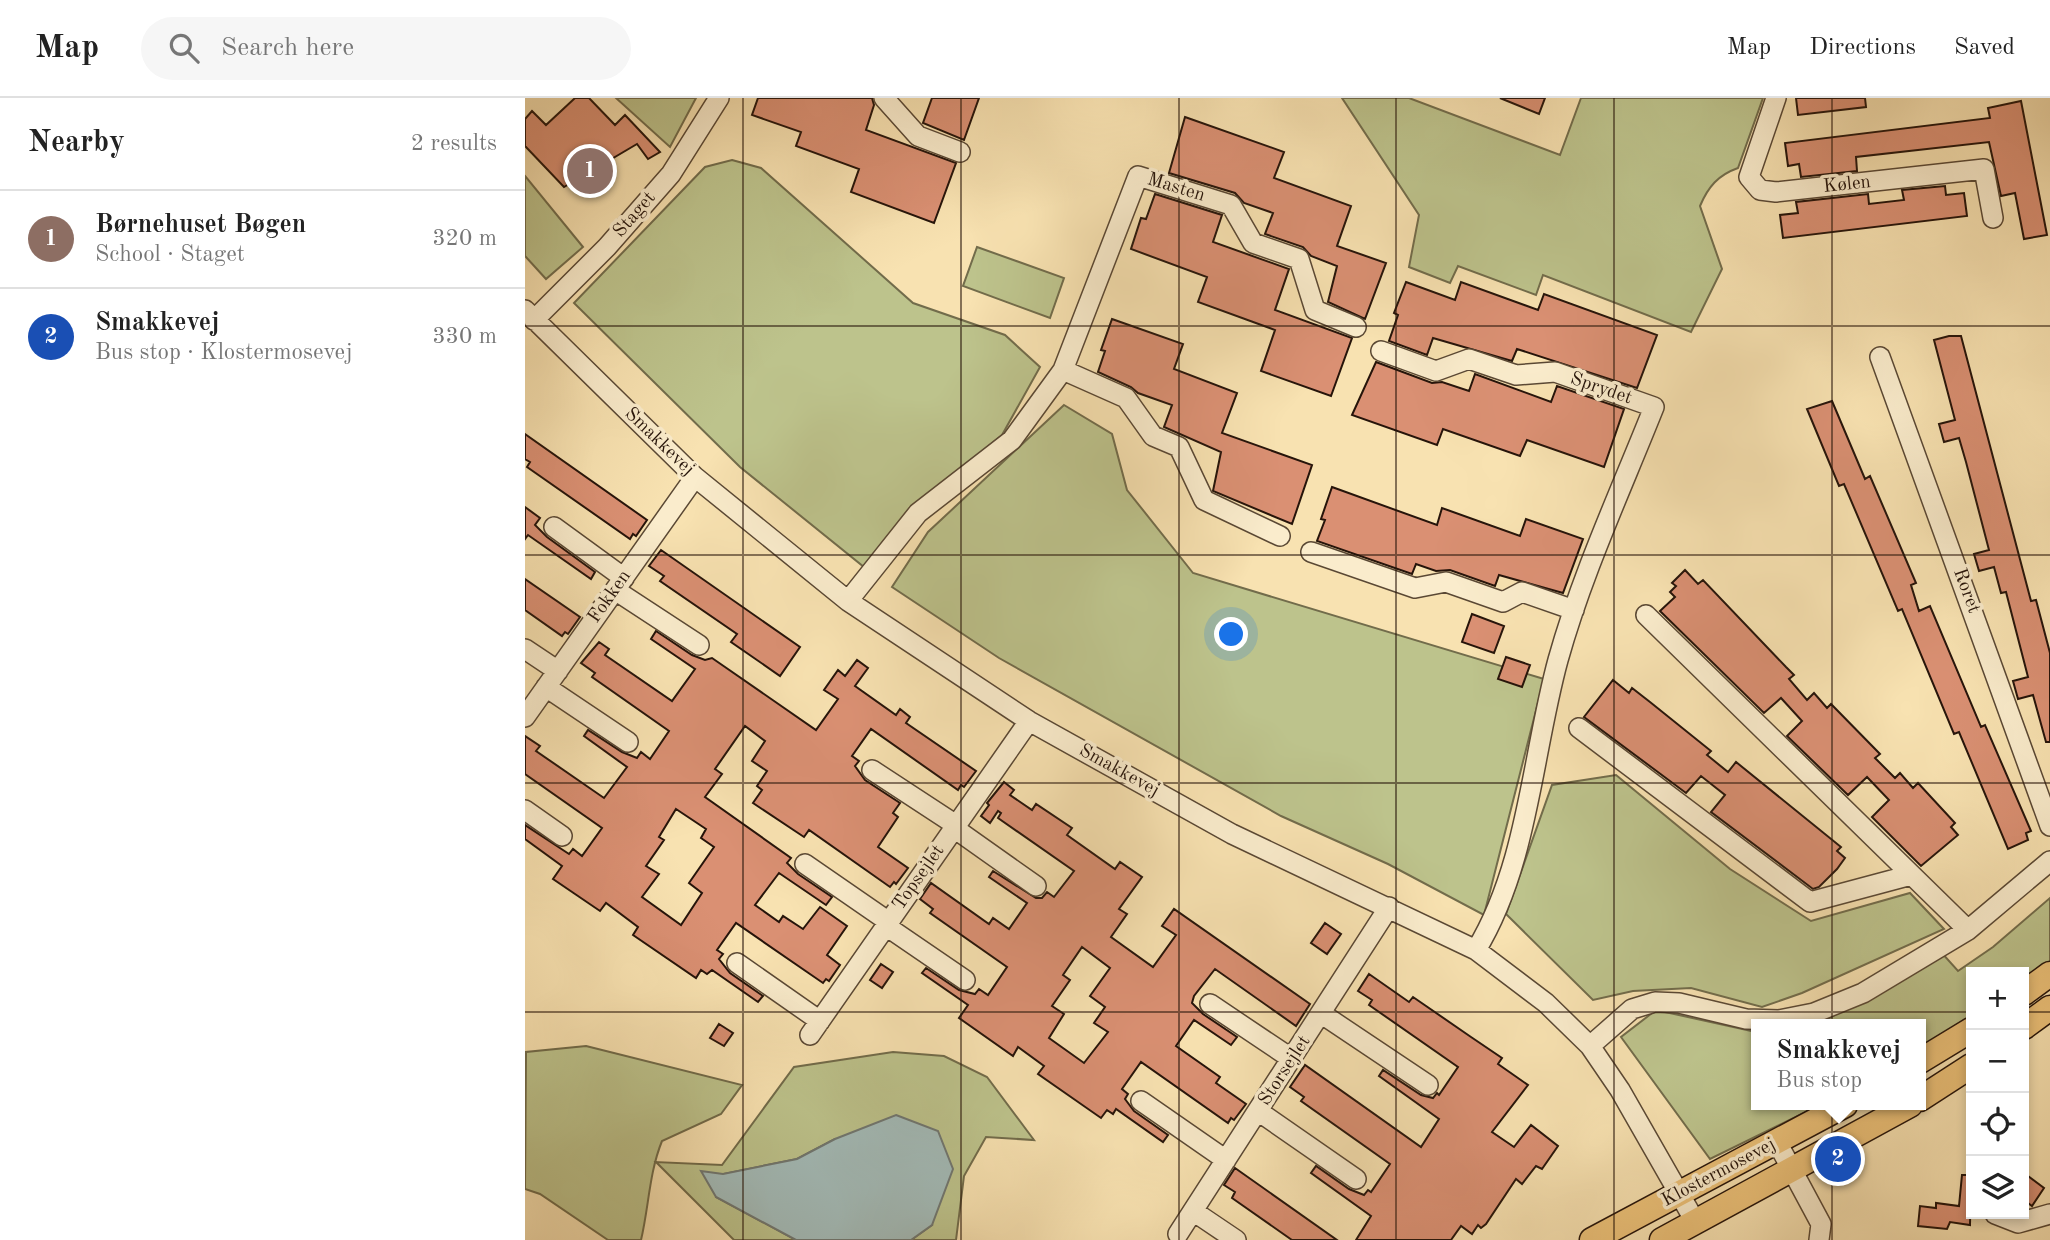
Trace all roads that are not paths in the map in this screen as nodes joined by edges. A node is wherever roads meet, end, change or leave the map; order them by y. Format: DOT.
graph roads {
  1 [pos="719,98"];
  2 [pos="884,98"];
  3 [pos="1776,98"];
  4 [pos="960,152"];
  5 [pos="1993,218"];
  6 [pos="530,315"];
  7 [pos="1356,327"];
  8 [pos="1381,351"];
  9 [pos="1880,357"];
  10 [pos="1063,370"];
  11 [pos="695,477"];
  12 [pos="554,527"];
  13 [pos="1280,536"];
  14 [pos="1311,552"];
  15 [pos="619,584"];
  16 [pos="848,601"];
  17 [pos="1574,610"];
  18 [pos="1646,615"];
  19 [pos="699,645"];
  20 [pos="525,649"];
  21 [pos="558,671"];
  22 [pos="546,687"];
  23 [pos="525,717"];
  24 [pos="1029,721"];
  25 [pos="1579,728"];
  26 [pos="628,742"];
  27 [pos="872,770"];
  28 [pos="525,810"];
  29 [pos="2050,826"];
  30 [pos="955,827"];
  31 [pos="562,836"];
  32 [pos="2050,861"];
  33 [pos="805,864"];
  34 [pos="1911,875"];
  35 [pos="1035,886"];
  36 [pos="1389,907"];
  37 [pos="887,924"];
  38 [pos="1968,930"];
  39 [pos="1476,950"];
  40 [pos="737,963"];
  41 [pos="2050,974"];
  42 [pos="965,980"];
  43 [pos="2029,989"];
  44 [pos="1210,1004"];
  45 [pos="2050,1008"];
  46 [pos="1322,1014"];
  47 [pos="1751,1019"];
  48 [pos="1784,1019"];
  49 [pos="2029,1023"];
  50 [pos="1966,1033"];
  51 [pos="1590,1046"];
  52 [pos="1926,1057"];
  53 [pos="1292,1059"];
  54 [pos="1966,1069"];
  55 [pos="1427,1085"];
  56 [pos="1926,1095"];
  57 [pos="1141,1101"];
  58 [pos="1836,1110"];
  59 [pos="1901,1110"];
  60 [pos="1258,1111"];
  61 [pos="1777,1142"];
  62 [pos="1226,1160"];
  63 [pos="1790,1172"];
  64 [pos="1356,1179"];
  65 [pos="1680,1195"];
  66 [pos="1193,1211"];
  67 [pos="2050,1214"];
  68 [pos="2008,1219"];
  69 [pos="1696,1223"];
  70 [pos="1178,1234"];
  71 [pos="1236,1240"];
  72 [pos="1592,1240"];
  73 [pos="1662,1240"];
  74 [pos="1819,1240"];
  1 -- 6 [label="street, Staget"];
  2 -- 4 [label="street"];
  3 -- 5 [label="street, Kølen"];
  6 -- 11 [label="street, Smakkevej"];
  7 -- 10 [label="street, Masten"];
  8 -- 17 [label="street, Sprydet"];
  9 -- 29 [label="street, Roret"];
  10 -- 13 [label="street"];
  10 -- 16 [label="street, Masten"];
  11 -- 15 [label="street, Fokken"];
  11 -- 16 [label="street, Smakkevej"];
  12 -- 15 [label="street"];
  14 -- 17 [label="street"];
  15 -- 19 [label="street"];
  15 -- 21 [label="street, Fokken"];
  16 -- 24 [label="street, Smakkevej"];
  17 -- 39 [label="street, Sprydet"];
  18 -- 34 [label="street"];
  20 -- 21 [label="street"];
  21 -- 22 [label="street, Fokken"];
  22 -- 23 [label="street, Fokken"];
  22 -- 26 [label="street"];
  24 -- 30 [label="street, Topsejlet"];
  24 -- 36 [label="street, Smakkevej"];
  25 -- 34 [label="street"];
  27 -- 30 [label="street"];
  28 -- 31 [label="street"];
  30 -- 35 [label="street"];
  30 -- 37 [label="street, Topsejlet"];
  32 -- 38 [label="street"];
  33 -- 37 [label="street"];
  34 -- 38 [label="street"];
  36 -- 39 [label="street, Smakkevej"];
  36 -- 46 [label="street, Storsejlet"];
  37 -- 40 [label="street, Topsejlet"];
  37 -- 42 [label="street"];
  38 -- 48 [label="street"];
  39 -- 51 [label="street, Smakkevej"];
  41 -- 43 [label="main road"];
  44 -- 53 [label="street"];
  45 -- 49 [label="main road"];
  46 -- 53 [label="street, Storsejlet"];
  46 -- 55 [label="street"];
  47 -- 51 [label="street"];
  50 -- 52 [label="main road"];
  51 -- 65 [label="street, Smakkevej"];
  53 -- 60 [label="street, Storsejlet"];
  54 -- 56 [label="main road"];
  57 -- 62 [label="street"];
  58 -- 61 [label="main road, Klostermosevej"];
  59 -- 63 [label="main road, Klostermosevej"];
  60 -- 62 [label="street, Storsejlet"];
  60 -- 64 [label="street"];
  61 -- 63 [label="street"];
  61 -- 65 [label="main road, Klostermosevej"];
  62 -- 66 [label="street, Storsejlet"];
  63 -- 69 [label="main road, Klostermosevej"];
  63 -- 74 [label="street"];
  65 -- 69 [label="street, Smakkevej"];
  65 -- 72 [label="main road, Klostermosevej"];
  66 -- 70 [label="street, Storsejlet"];
  66 -- 71 [label="street"];
  67 -- 68 [label="street"];
  69 -- 73 [label="main road, Klostermosevej"];
}
